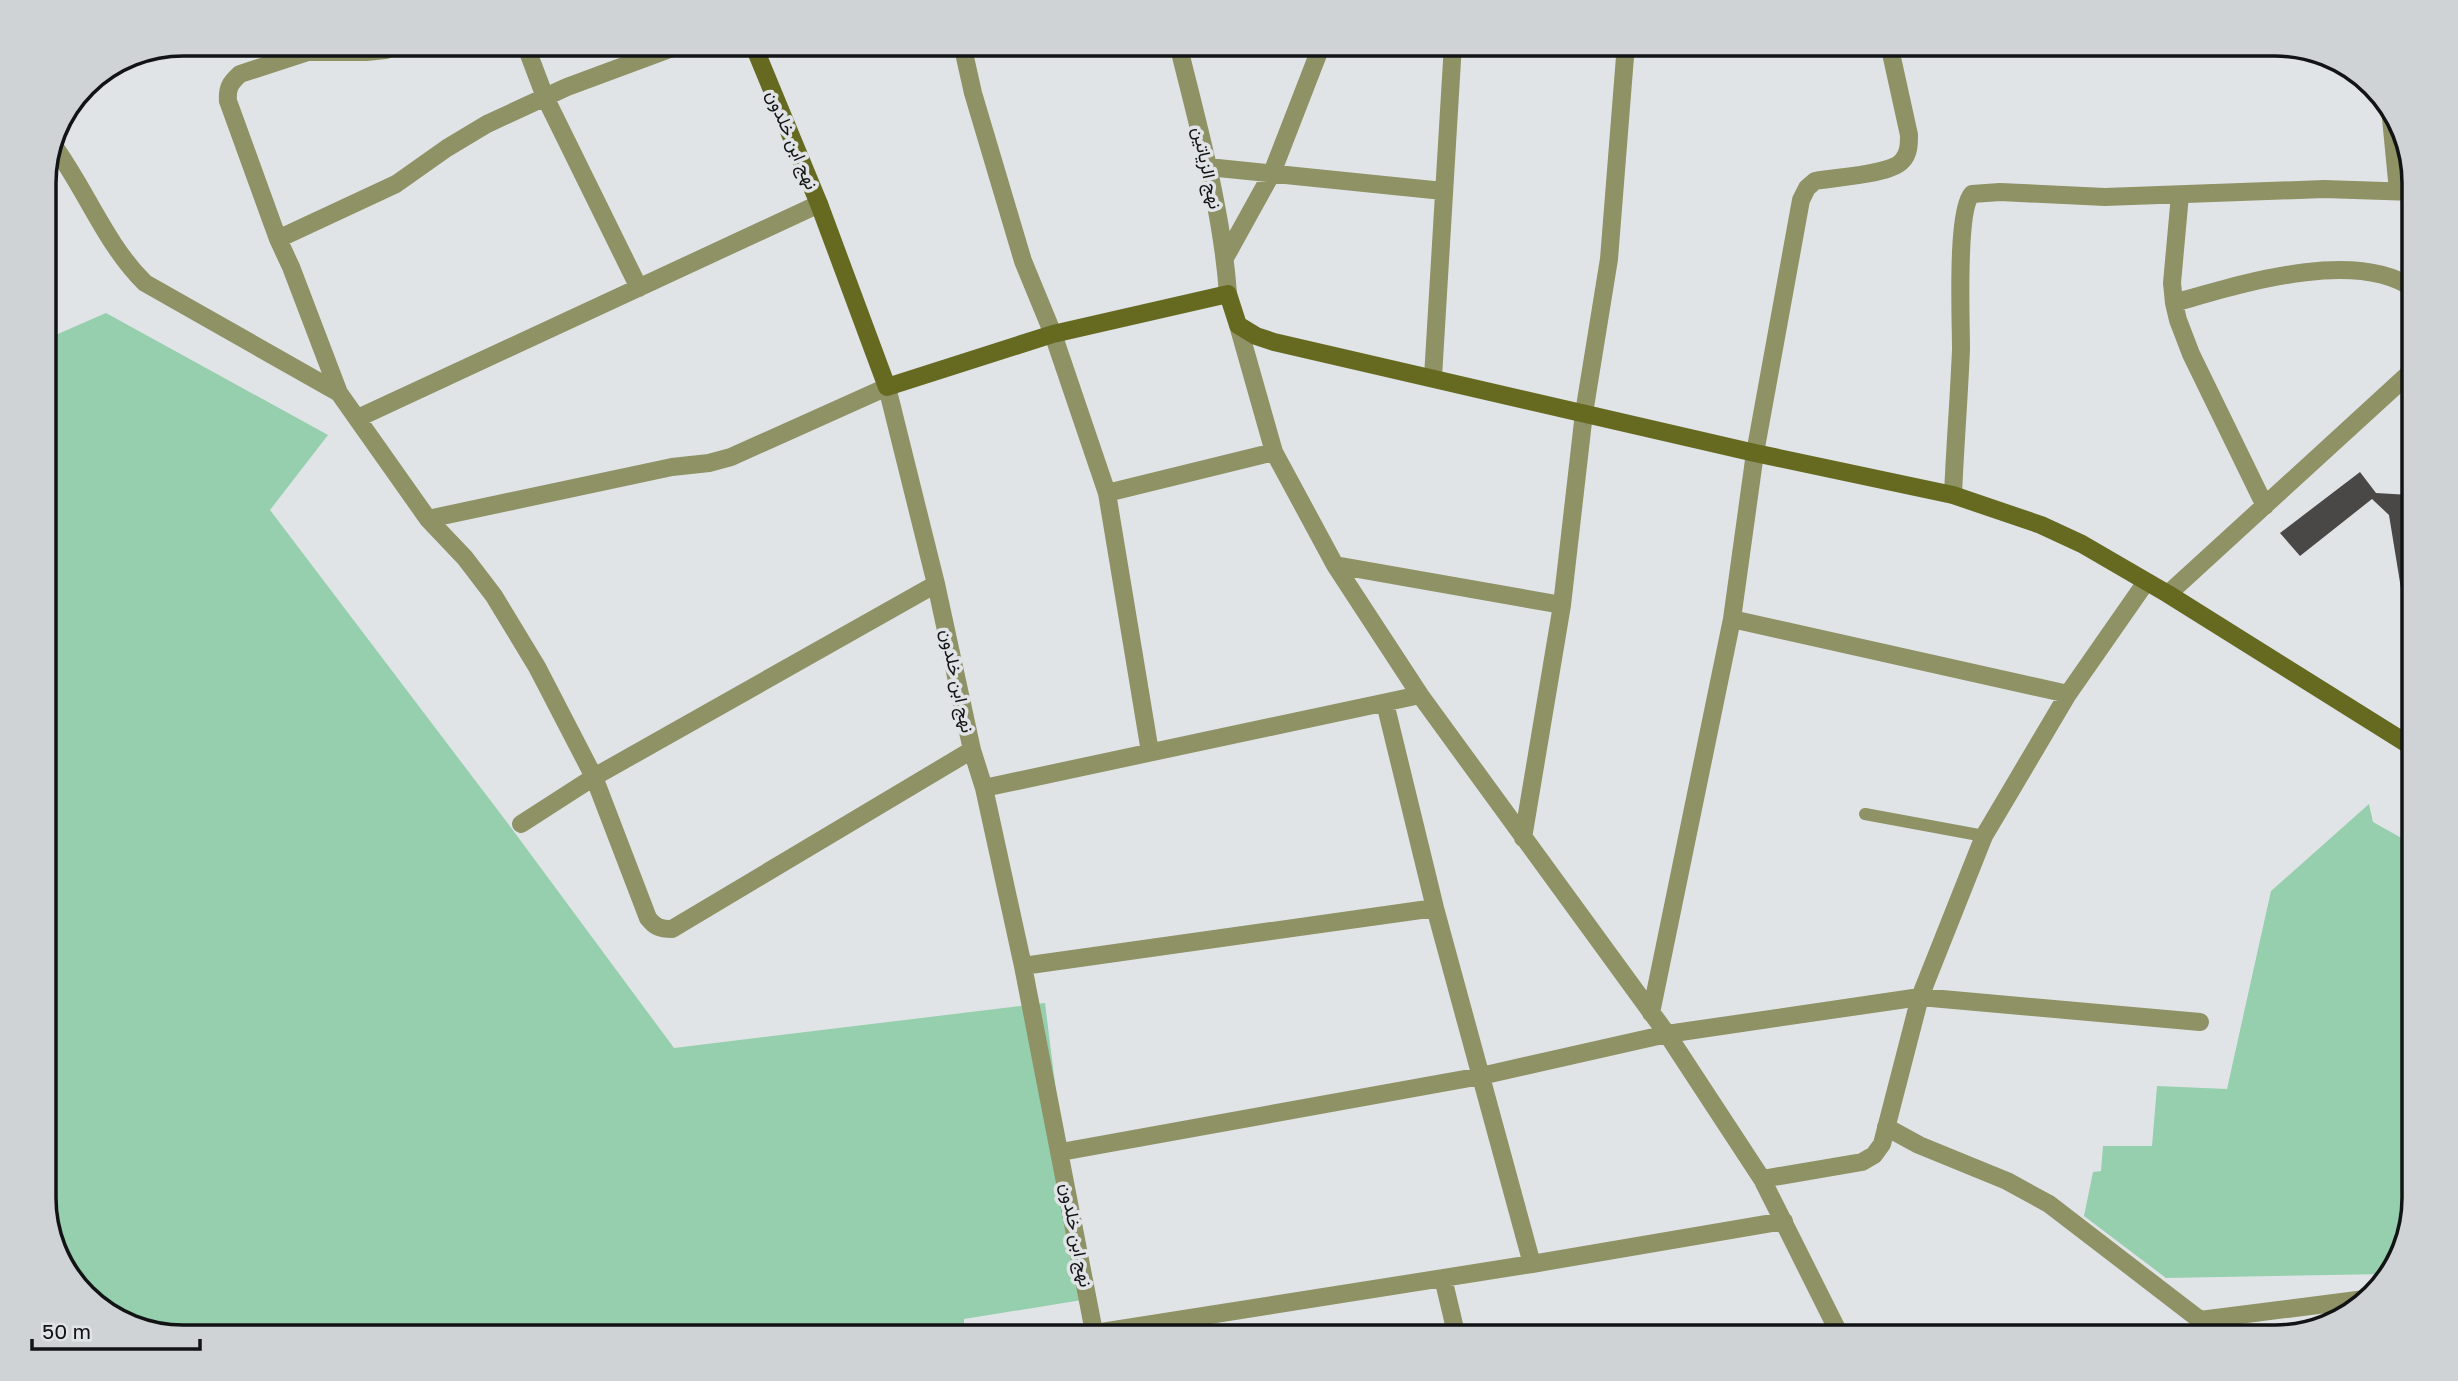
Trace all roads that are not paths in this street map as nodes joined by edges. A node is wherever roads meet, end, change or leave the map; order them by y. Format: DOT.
graph roads {
  1 [pos="296,56"];
  2 [pos="530,56"];
  3 [pos="652,56"];
  4 [pos="757,56"];
  5 [pos="965,56"];
  6 [pos="1181,56"];
  7 [pos="1317,56"];
  8 [pos="1452,56"];
  9 [pos="1625,56"];
  10 [pos="1892,56"];
  11 [pos="545,97"];
  12 [pos="59,153"];
  13 [pos="1208,167"];
  14 [pos="1272,173"];
  15 [pos="1443,191"];
  16 [pos="2402,192"];
  17 [pos="2180,195"];
  18 [pos="819,204"];
  19 [pos="278,239"];
  20 [pos="1226,258"];
  21 [pos="2402,283"];
  22 [pos="639,288"];
  23 [pos="1228,294"];
  24 [pos="2174,303"];
  25 [pos="1238,325"];
  26 [pos="1054,334"];
  27 [pos="1433,377"];
  28 [pos="2402,380"];
  29 [pos="887,387"];
  30 [pos="339,393"];
  31 [pos="1584,413"];
  32 [pos="358,418"];
  33 [pos="1275,452"];
  34 [pos="1755,453"];
  35 [pos="1107,493"];
  36 [pos="1953,495"];
  37 [pos="2265,506"];
  38 [pos="428,519"];
  39 [pos="1335,565"];
  40 [pos="2146,582"];
  41 [pos="936,584"];
  42 [pos="2168,594"];
  43 [pos="1562,605"];
  44 [pos="1732,619"];
  45 [pos="2068,694"];
  46 [pos="1420,695"];
  47 [pos="1385,703"];
  48 [pos="2402,740"];
  49 [pos="972,750"];
  50 [pos="1150,752"];
  51 [pos="594,778"];
  52 [pos="984,788"];
  53 [pos="1866,814"];
  54 [pos="522,824"];
  55 [pos="1984,835"];
  56 [pos="1523,838"];
  57 [pos="1435,908"];
  58 [pos="1023,966"];
  59 [pos="1920,997"];
  60 [pos="1651,1013"];
  61 [pos="2200,1022"];
  62 [pos="1667,1034"];
  63 [pos="1481,1076"];
  64 [pos="1886,1127"];
  65 [pos="1060,1152"];
  66 [pos="1762,1179"];
  67 [pos="1784,1221"];
  68 [pos="1532,1264"];
  69 [pos="1443,1278"];
  70 [pos="2348,1302"];
  71 [pos="2200,1320"];
  72 [pos="1093,1325"];
  73 [pos="1156,1325"];
  74 [pos="1454,1325"];
  75 [pos="1835,1325"];
  76 [pos="2201,1325"];
  1 -- 19 [label="street"];
  2 -- 11 [label="street"];
  3 -- 11 [label="street"];
  4 -- 18 [label="street, نهج ابن خلدون"];
  5 -- 26 [label="street"];
  6 -- 13 [label="street, نهج الزياتين"];
  7 -- 14 [label="street"];
  8 -- 15 [label="street"];
  9 -- 31 [label="street"];
  10 -- 34 [label="street"];
  11 -- 19 [label="street"];
  11 -- 22 [label="street"];
  12 -- 30 [label="street"];
  13 -- 14 [label="street"];
  13 -- 20 [label="street, نهج الزياتين"];
  14 -- 15 [label="street"];
  14 -- 20 [label="street"];
  15 -- 27 [label="street"];
  16 -- 17 [label="street"];
  17 -- 24 [label="street"];
  17 -- 36 [label="street"];
  18 -- 22 [label="street"];
  18 -- 29 [label="street, نهج ابن خلدون"];
  19 -- 30 [label="street"];
  20 -- 23 [label="street, نهج الزياتين"];
  21 -- 24 [label="street"];
  22 -- 32 [label="street"];
  23 -- 25 [label="street"];
  23 -- 26 [label="street"];
  24 -- 37 [label="street"];
  25 -- 27 [label="street"];
  25 -- 33 [label="street"];
  26 -- 29 [label="street"];
  26 -- 35 [label="street"];
  27 -- 31 [label="street"];
  28 -- 37 [label="street"];
  29 -- 38 [label="street"];
  29 -- 41 [label="street, نهج ابن خلدون"];
  30 -- 32 [label="street"];
  31 -- 34 [label="street"];
  31 -- 43 [label="street"];
  32 -- 38 [label="street"];
  33 -- 35 [label="street"];
  33 -- 39 [label="street"];
  34 -- 36 [label="street"];
  34 -- 44 [label="street"];
  35 -- 50 [label="street"];
  36 -- 40 [label="street"];
  37 -- 42 [label="street"];
  38 -- 51 [label="street"];
  39 -- 43 [label="street"];
  39 -- 46 [label="street"];
  40 -- 42 [label="street"];
  40 -- 45 [label="street"];
  41 -- 49 [label="street, نهج ابن خلدون"];
  41 -- 51 [label="street"];
  42 -- 48 [label="street"];
  43 -- 56 [label="street"];
  44 -- 45 [label="street"];
  44 -- 60 [label="street"];
  45 -- 55 [label="street"];
  46 -- 47 [label="street"];
  46 -- 56 [label="street"];
  47 -- 50 [label="street"];
  47 -- 57 [label="street"];
  49 -- 51 [label="street"];
  49 -- 52 [label="street, نهج ابن خلدون"];
  50 -- 52 [label="street"];
  51 -- 54 [label="street"];
  52 -- 58 [label="street, نهج ابن خلدون"];
  53 -- 55 [label="lane"];
  55 -- 59 [label="street"];
  56 -- 60 [label="street"];
  57 -- 58 [label="street"];
  57 -- 63 [label="street"];
  58 -- 65 [label="street, نهج ابن خلدون"];
  59 -- 61 [label="street"];
  59 -- 62 [label="street"];
  59 -- 64 [label="street"];
  60 -- 62 [label="street"];
  62 -- 63 [label="street"];
  62 -- 66 [label="street"];
  63 -- 65 [label="street"];
  63 -- 68 [label="street"];
  64 -- 66 [label="street"];
  64 -- 71 [label="street"];
  65 -- 72 [label="street, نهج ابن خلدون"];
  66 -- 67 [label="street"];
  67 -- 68 [label="street"];
  67 -- 75 [label="street"];
  68 -- 69 [label="street"];
  69 -- 73 [label="street"];
  69 -- 74 [label="street"];
  70 -- 71 [label="street"];
  71 -- 76 [label="street"];
}
